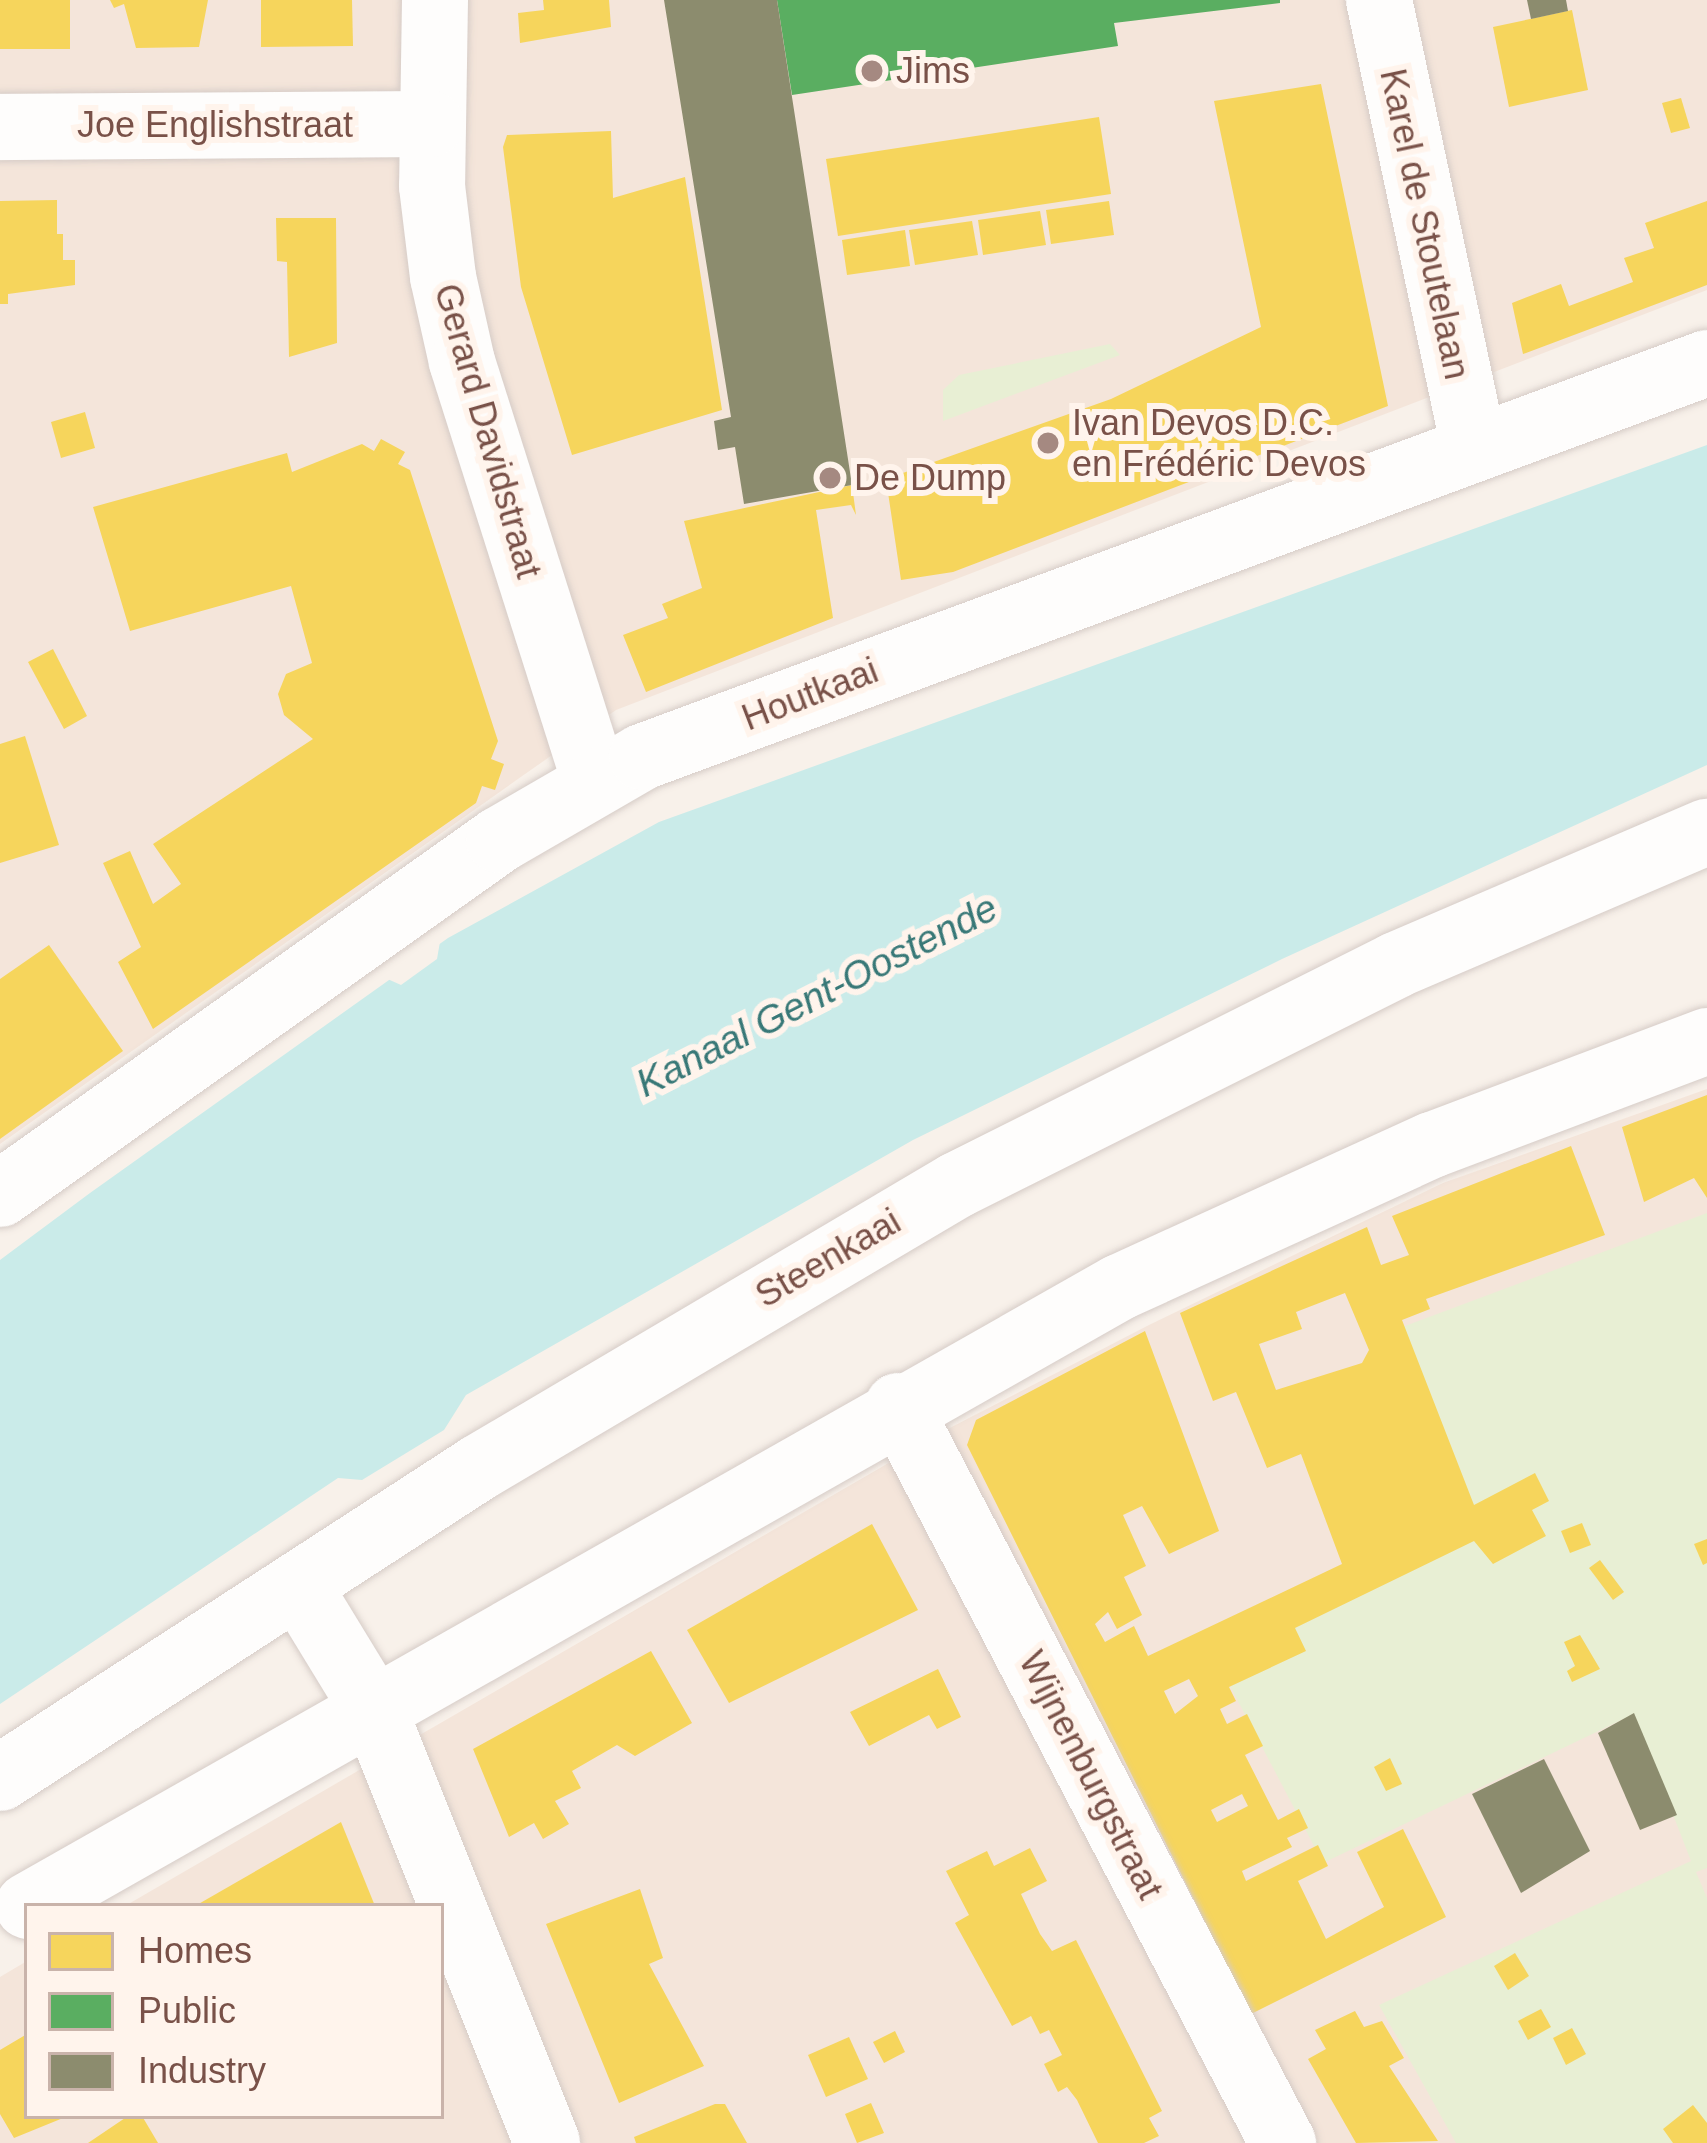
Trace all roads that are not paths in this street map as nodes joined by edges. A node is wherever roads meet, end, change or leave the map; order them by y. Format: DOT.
graph roads {
  1 [pos="435,0"];
  2 [pos="1379,0"];
  3 [pos="431,124"];
  4 [pos="0,127"];
  5 [pos="1707,363"];
  6 [pos="1474,448"];
  7 [pos="596,781"];
  8 [pos="1707,832"];
  9 [pos="1707,1041"];
  10 [pos="0,1194"];
  11 [pos="898,1406"];
  12 [pos="299,1586"];
  13 [pos="374,1709"];
  14 [pos="0,1778"];
  15 [pos="33,1903"];
  16 [pos="547,2143"];
  17 [pos="1283,2143"];
  1 -- 3 [label="street, Gerard Davidstraat"];
  2 -- 6 [label="street, Karel de Stoutelaan"];
  3 -- 4 [label="street, Joe Englishstraat"];
  3 -- 7 [label="street, Gerard Davidstraat"];
  5 -- 6 [label="street, Houtkaai"];
  6 -- 7 [label="street, Houtkaai"];
  7 -- 10 [label="street, Houtkaai"];
  8 -- 12 [label="street, Steenkaai"];
  9 -- 11 [label="street"];
  11 -- 13 [label="street"];
  11 -- 17 [label="street, Wijnenburgstraat"];
  12 -- 13 [label="street"];
  12 -- 14 [label="street, Steenkaai"];
  13 -- 15 [label="street"];
  13 -- 16 [label="street"];
}
